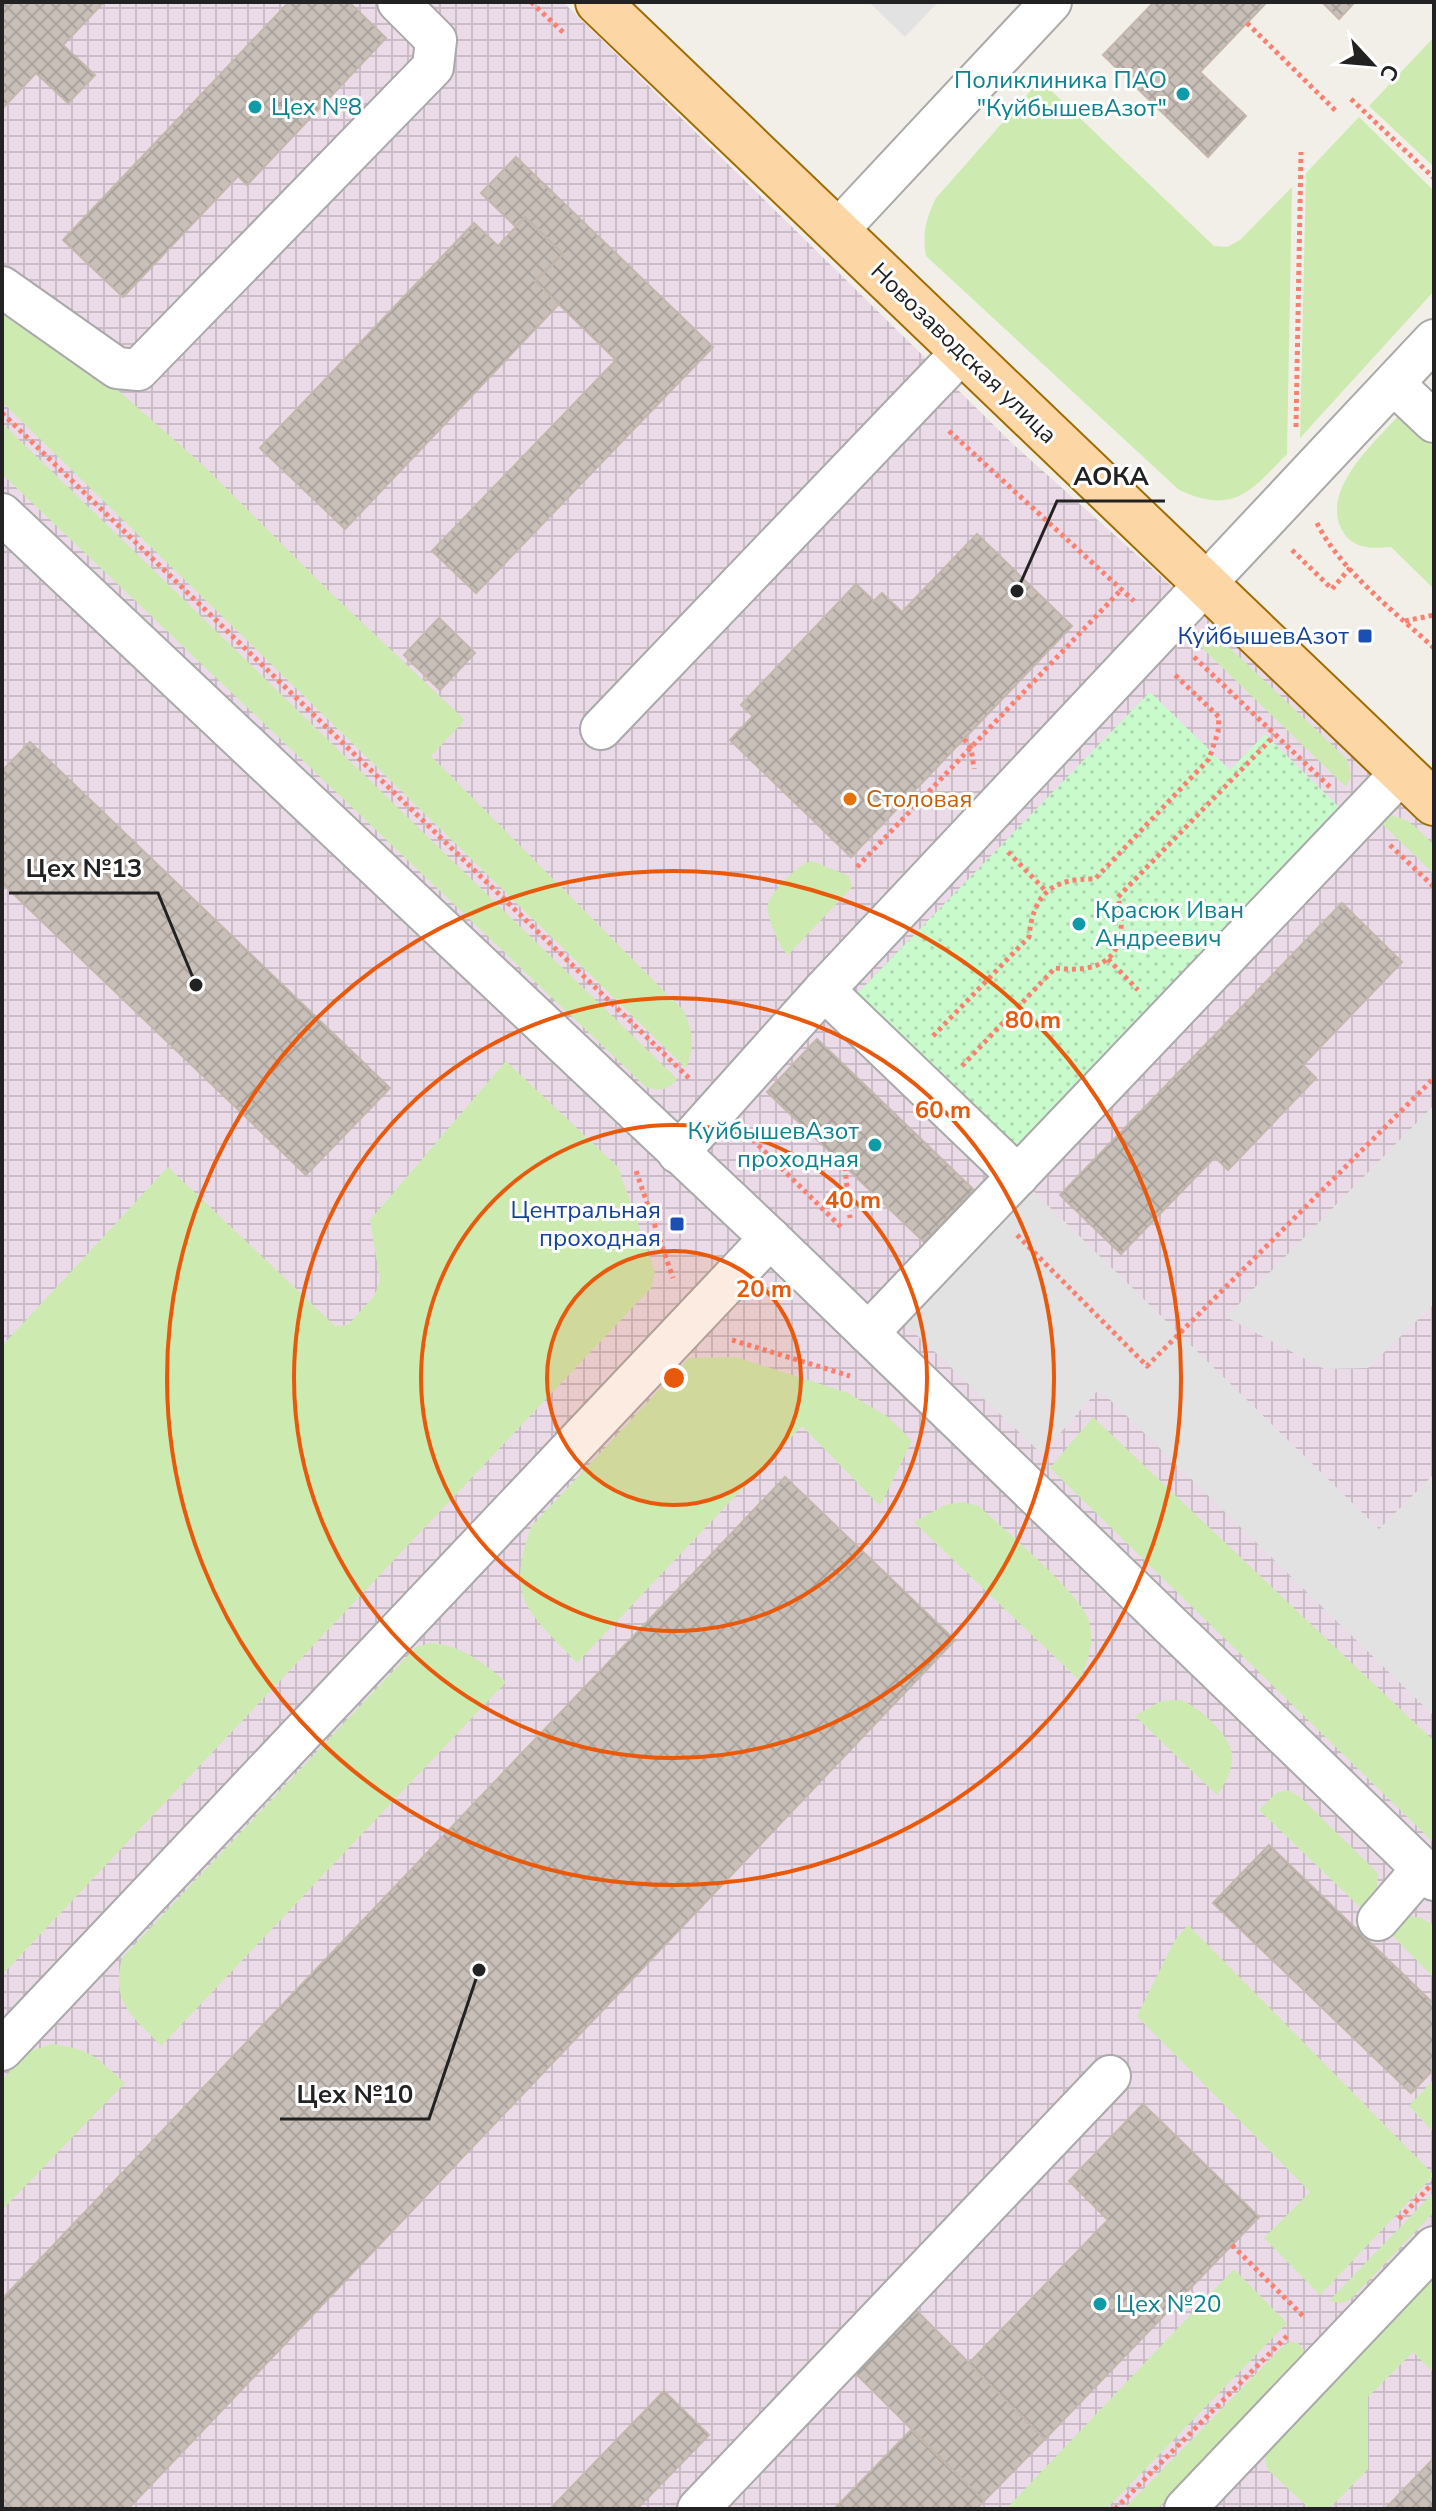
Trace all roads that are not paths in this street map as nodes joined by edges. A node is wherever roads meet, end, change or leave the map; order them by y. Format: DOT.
graph roads {
  1 [pos="398,2"];
  2 [pos="598,2"];
  3 [pos="1051,2"];
  4 [pos="837,231"];
  5 [pos="2,287"];
  6 [pos="1434,340"];
  7 [pos="962,352"];
  8 [pos="1394,384"];
  9 [pos="1434,422"];
  10 [pos="2,514"];
  11 [pos="1204,583"];
  12 [pos="601,729"];
  13 [pos="1402,772"];
  14 [pos="1434,803"];
  15 [pos="824,990"];
  16 [pos="678,1153"];
  17 [pos="1008,1187"];
  18 [pos="770,1238"];
  19 [pos="868,1333"];
  20 [pos="1428,1874"];
  21 [pos="1378,1920"];
  22 [pos="2,2050"];
  23 [pos="1110,2076"];
  24 [pos="1434,2247"];
  25 [pos="698,2509"];
  26 [pos="1185,2509"];
  1 -- 5 [label="street"];
  2 -- 4 [label="main road, Новозаводская улица"];
  3 -- 4 [label="street"];
  4 -- 7 [label="main road, Новозаводская улица"];
  6 -- 8 [label="street"];
  7 -- 11 [label="main road, Новозаводская улица"];
  7 -- 12 [label="street"];
  8 -- 9 [label="street"];
  8 -- 11 [label="street"];
  10 -- 16 [label="street"];
  11 -- 13 [label="main road, Новозаводская улица"];
  11 -- 15 [label="street"];
  13 -- 14 [label="main road, Новозаводская улица"];
  13 -- 17 [label="street"];
  15 -- 16 [label="street"];
  15 -- 17 [label="street"];
  16 -- 18 [label="street"];
  17 -- 19 [label="street"];
  18 -- 19 [label="street"];
  18 -- 22 [label="street"];
  19 -- 20 [label="street"];
  20 -- 21 [label="street"];
  23 -- 25 [label="street"];
  24 -- 26 [label="street"];
}
